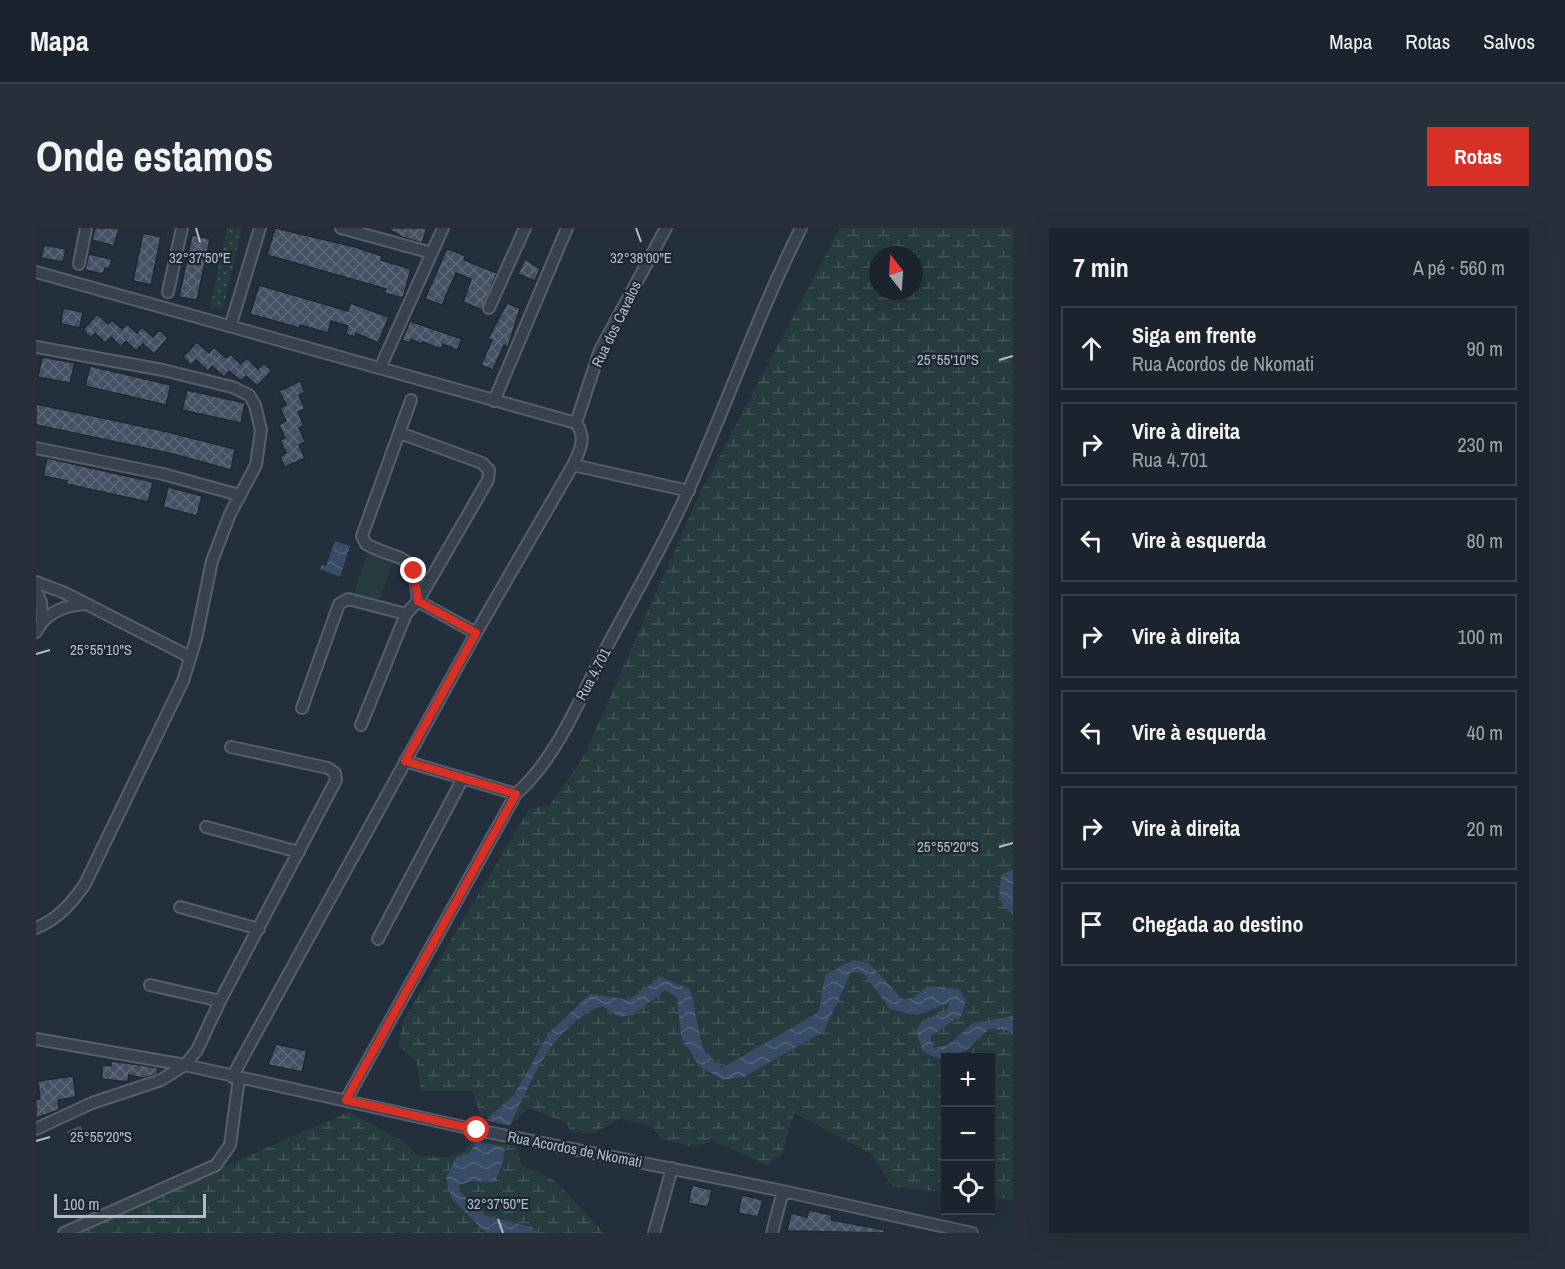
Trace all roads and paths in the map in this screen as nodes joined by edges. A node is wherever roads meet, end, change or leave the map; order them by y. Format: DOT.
graph roads {
  1 [pos="86,228"];
  2 [pos="182,228"];
  3 [pos="260,228"];
  4 [pos="341,228"];
  5 [pos="443,228"];
  6 [pos="525,228"];
  7 [pos="567,228"];
  8 [pos="666,228"];
  9 [pos="801,228"];
  10 [pos="432,253"];
  11 [pos="79,264"];
  12 [pos="36,272"];
  13 [pos="168,292"];
  14 [pos="489,308"];
  15 [pos="231,324"];
  16 [pos="36,347"];
  17 [pos="381,366"];
  18 [pos="411,400"];
  19 [pos="495,401"];
  20 [pos="576,423"];
  21 [pos="400,433"];
  22 [pos="36,448"];
  23 [pos="573,465"];
  24 [pos="689,490"];
  25 [pos="239,495"];
  26 [pos="36,582"];
  27 [pos="36,591"];
  28 [pos="418,601"];
  29 [pos="86,604"];
  30 [pos="406,614"];
  31 [pos="42,620"];
  32 [pos="36,632"];
  33 [pos="476,633"];
  34 [pos="190,657"];
  35 [pos="302,708"];
  36 [pos="361,724"];
  37 [pos="231,747"];
  38 [pos="405,761"];
  39 [pos="462,780"];
  40 [pos="516,794"];
  41 [pos="206,827"];
  42 [pos="299,852"];
  43 [pos="180,907"];
  44 [pos="36,928"];
  45 [pos="259,929"];
  46 [pos="378,939"];
  47 [pos="150,985"];
  48 [pos="220,1001"];
  49 [pos="36,1039"];
  50 [pos="186,1065"];
  51 [pos="235,1077"];
  52 [pos="346,1100"];
  53 [pos="36,1129"];
  54 [pos="672,1168"];
  55 [pos="783,1191"];
  56 [pos="915,1220"];
  57 [pos="64,1233"];
  58 [pos="654,1233"];
  59 [pos="772,1233"];
  60 [pos="913,1233"];
  61 [pos="972,1233"];
  1 -- 11 [label="street"];
  2 -- 13 [label="street"];
  3 -- 15 [label="street"];
  4 -- 10 [label="street"];
  5 -- 10 [label="street"];
  6 -- 14 [label="street"];
  7 -- 19 [label="street"];
  8 -- 20 [label="street, Rua dos Cavalos"];
  9 -- 24 [label="street, Rua 4.701"];
  10 -- 17 [label="street"];
  12 -- 15 [label="street"];
  15 -- 17 [label="street"];
  16 -- 25 [label="street"];
  17 -- 19 [label="street"];
  18 -- 21 [label="street"];
  19 -- 20 [label="street"];
  20 -- 23 [label="street"];
  21 -- 28 [label="street"];
  21 -- 28 [label="street"];
  22 -- 25 [label="street"];
  23 -- 24 [label="street"];
  23 -- 33 [label="street"];
  24 -- 40 [label="street, Rua 4.701"];
  25 -- 34 [label="street"];
  26 -- 29 [label="street"];
  27 -- 31 [label="street"];
  28 -- 30 [label="street"];
  28 -- 33 [label="street"];
  29 -- 31 [label="street"];
  29 -- 34 [label="street"];
  30 -- 35 [label="street"];
  30 -- 36 [label="street"];
  31 -- 32 [label="street"];
  33 -- 38 [label="street"];
  34 -- 44 [label="street"];
  37 -- 42 [label="street"];
  38 -- 39 [label="street"];
  38 -- 51 [label="street"];
  39 -- 40 [label="street"];
  39 -- 46 [label="street"];
  40 -- 52 [label="street, Rua 4.701"];
  41 -- 42 [label="street"];
  42 -- 45 [label="street"];
  43 -- 45 [label="street"];
  45 -- 48 [label="street"];
  47 -- 48 [label="street"];
  48 -- 50 [label="street"];
  49 -- 50 [label="street, Rua Acordos de Nkomati"];
  50 -- 51 [label="street, Rua Acordos de Nkomati"];
  50 -- 53 [label="street"];
  51 -- 52 [label="street, Rua Acordos de Nkomati"];
  51 -- 57 [label="street"];
  52 -- 54 [label="street, Rua Acordos de Nkomati"];
  54 -- 55 [label="street, Rua Acordos de Nkomati"];
  54 -- 58 [label="street"];
  55 -- 56 [label="street, Rua Acordos de Nkomati"];
  55 -- 59 [label="street"];
  56 -- 60 [label="street"];
  56 -- 61 [label="street, Rua Acordos de Nkomati"];
}
